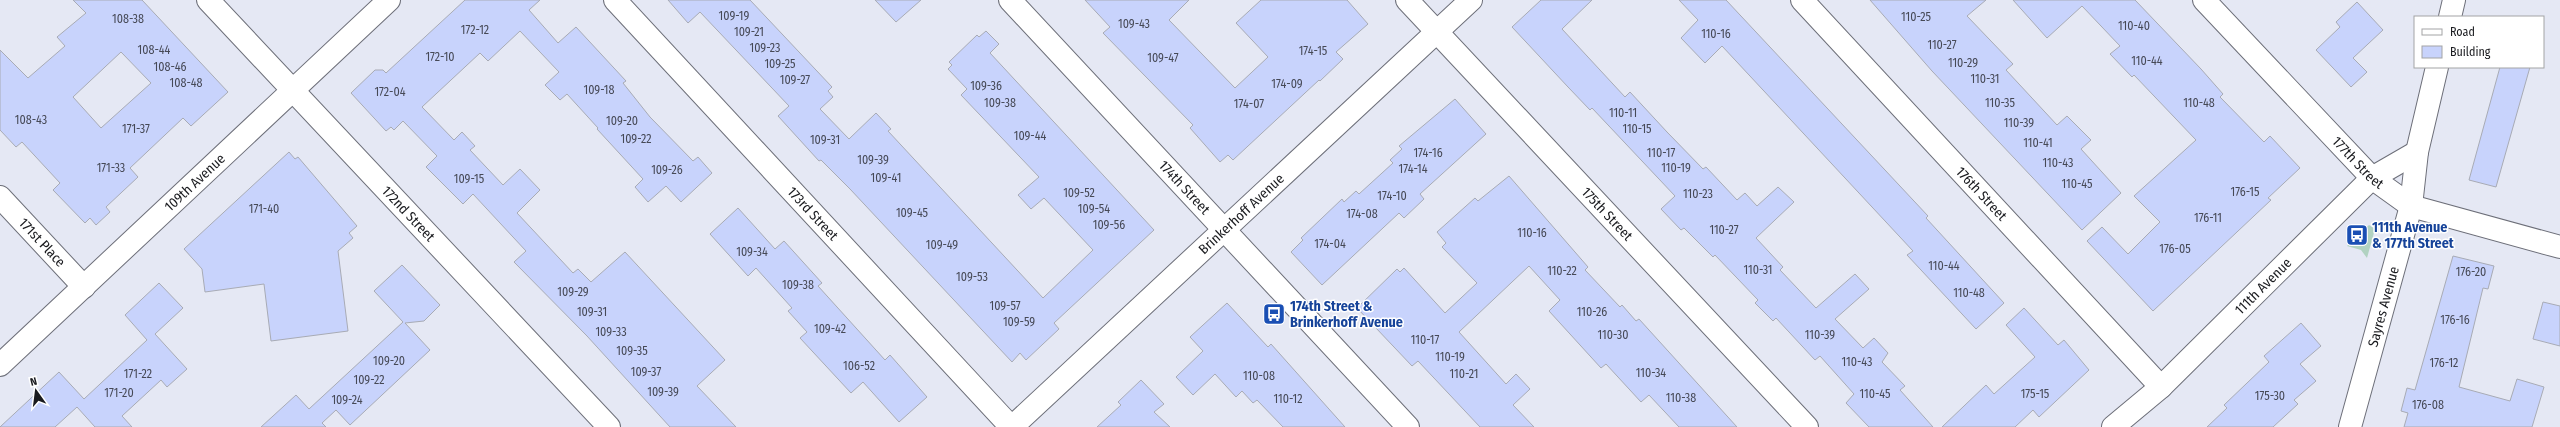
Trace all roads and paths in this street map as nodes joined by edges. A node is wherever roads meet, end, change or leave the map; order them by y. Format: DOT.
graph roads {
  1 [pos="208,0"];
  2 [pos="389,0"];
  3 [pos="615,0"];
  4 [pos="1010,0"];
  5 [pos="1407,0"];
  6 [pos="1471,0"];
  7 [pos="1802,0"];
  8 [pos="2204,0"];
  9 [pos="2454,0"];
  10 [pos="2450,16"];
  11 [pos="1437,32"];
  12 [pos="2438,68"];
  13 [pos="294,89"];
  14 [pos="2418,152"];
  15 [pos="2372,178"];
  16 [pos="0,197"];
  17 [pos="2411,206"];
  18 [pos="1222,229"];
  19 [pos="2560,247"];
  20 [pos="84,287"];
  21 [pos="0,365"];
  22 [pos="2161,387"];
  23 [pos="609,427"];
  24 [pos="1012,427"];
  25 [pos="1408,427"];
  26 [pos="1807,427"];
  27 [pos="2113,427"];
  28 [pos="2350,427"];
  1 -- 13 [label="street, 172nd Street"];
  2 -- 13 [label="street, 109th Avenue"];
  3 -- 24 [label="street, 173rd Street"];
  4 -- 18 [label="street, 174th Street"];
  5 -- 11 [label="street, 175th Street"];
  6 -- 11 [label="street, Brinkerhoff Avenue"];
  7 -- 22 [label="street, 176th Street"];
  8 -- 15 [label="street, 177th Street"];
  9 -- 10 [label="street"];
  11 -- 18 [label="street, Brinkerhoff Avenue"];
  11 -- 26 [label="street, 175th Street"];
  12 -- 14 [label="street, Sayres Avenue"];
  13 -- 20 [label="street, 109th Avenue"];
  13 -- 23 [label="street, 172nd Street"];
  14 -- 15 [label="street, 111th Avenue"];
  14 -- 17 [label="street, Sayres Avenue"];
  15 -- 17 [label="street, 177th Street"];
  15 -- 22 [label="street, 111th Avenue"];
  16 -- 20 [label="street, 171st Place"];
  17 -- 19 [label="street, 177th Street"];
  17 -- 28 [label="street, Sayres Avenue"];
  18 -- 24 [label="street, Brinkerhoff Avenue"];
  18 -- 25 [label="street, 174th Street"];
  20 -- 21 [label="street, 109th Avenue"];
  22 -- 27 [label="street, 111th Avenue"];
}
